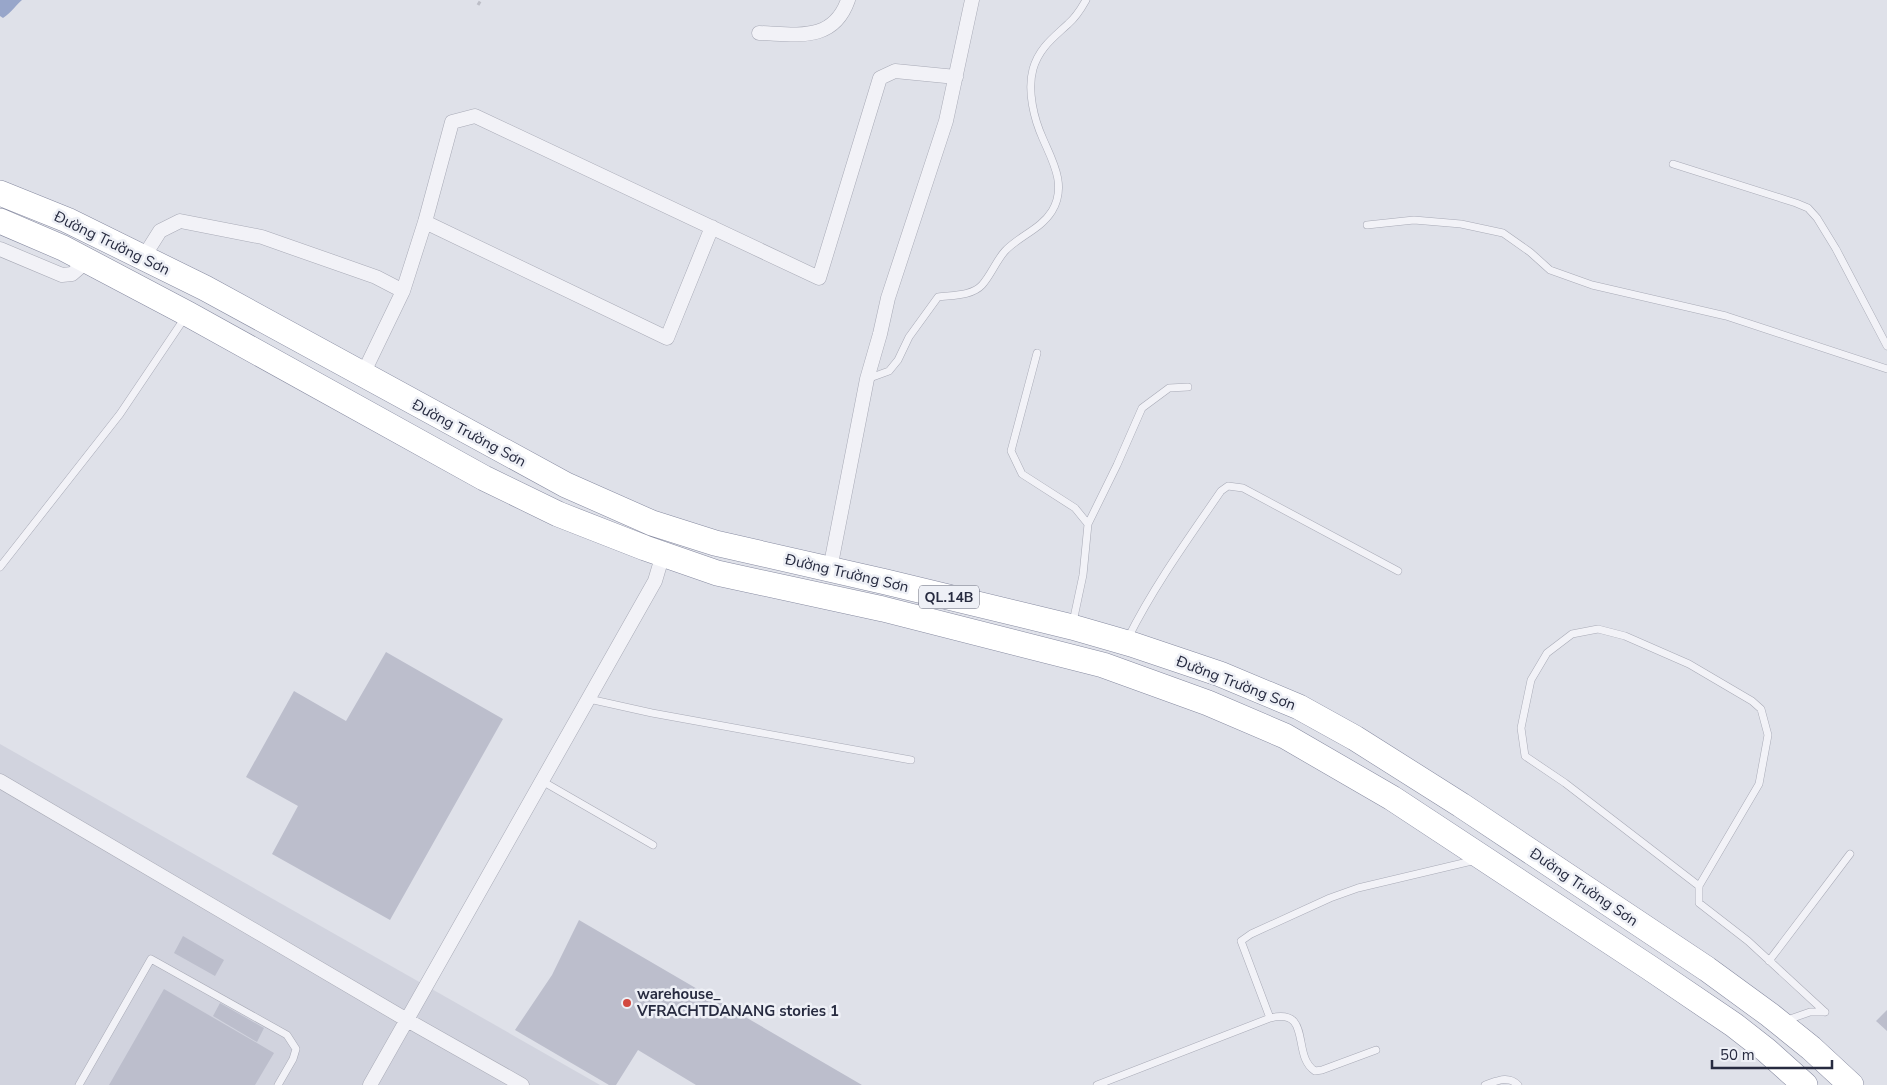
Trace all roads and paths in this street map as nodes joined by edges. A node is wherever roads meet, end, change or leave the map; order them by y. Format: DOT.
graph roads {
  1 [pos="480,0"];
  2 [pos="848,0"];
  3 [pos="972,0"];
  4 [pos="1086,0"];
  5 [pos="478,5"];
  6 [pos="759,33"];
  7 [pos="956,77"];
  8 [pos="1674,164"];
  9 [pos="0,193"];
  10 [pos="0,222"];
  11 [pos="425,222"];
  12 [pos="1367,225"];
  13 [pos="712,227"];
  14 [pos="0,249"];
  15 [pos="143,258"];
  16 [pos="87,261"];
  17 [pos="402,291"];
  18 [pos="188,314"];
  19 [pos="1887,346"];
  20 [pos="1037,353"];
  21 [pos="1887,369"];
  22 [pos="362,376"];
  23 [pos="866,379"];
  24 [pos="1188,387"];
  25 [pos="1088,524"];
  26 [pos="663,554"];
  27 [pos="0,567"];
  28 [pos="830,568"];
  29 [pos="1398,571"];
  30 [pos="1072,627"];
  31 [pos="1126,642"];
  32 [pos="588,699"];
  33 [pos="911,760"];
  34 [pos="0,781"];
  35 [pos="542,781"];
  36 [pos="653,844"];
  37 [pos="1850,854"];
  38 [pos="1483,858"];
  39 [pos="1699,886"];
  40 [pos="1769,960"];
  41 [pos="1270,1018"];
  42 [pos="407,1020"];
  43 [pos="1780,1023"];
  44 [pos="1376,1050"];
  45 [pos="79,1085"];
  46 [pos="278,1085"];
  47 [pos="370,1085"];
  48 [pos="522,1085"];
  49 [pos="1097,1085"];
  50 [pos="1485,1085"];
  51 [pos="1518,1085"];
  52 [pos="1805,1085"];
  53 [pos="1851,1085"];
  1 -- 5 [label="path"];
  2 -- 6 [label="street"];
  3 -- 7 [label="street"];
  4 -- 23 [label="lane"];
  7 -- 13 [label="street"];
  7 -- 23 [label="street"];
  8 -- 19 [label="lane"];
  9 -- 15 [label="highway, Đường Trường Sơn / QL.14B"];
  10 -- 16 [label="highway, Đường Trường Sơn / QL.14B"];
  11 -- 13 [label="street"];
  11 -- 13 [label="street"];
  11 -- 17 [label="street"];
  12 -- 21 [label="lane"];
  14 -- 16 [label="street"];
  15 -- 17 [label="street"];
  15 -- 22 [label="highway, Đường Trường Sơn / QL.14B"];
  16 -- 18 [label="highway, Đường Trường Sơn / QL.14B"];
  17 -- 22 [label="street"];
  18 -- 26 [label="highway, Đường Trường Sơn / QL.14B"];
  18 -- 27 [label="lane"];
  20 -- 25 [label="lane"];
  22 -- 28 [label="highway, Đường Trường Sơn / QL.14B"];
  23 -- 28 [label="street"];
  24 -- 25 [label="lane"];
  25 -- 30 [label="lane"];
  26 -- 32 [label="street"];
  26 -- 38 [label="highway, Đường Trường Sơn / QL.14B"];
  28 -- 30 [label="highway, Đường Trường Sơn / QL.14B"];
  29 -- 31 [label="lane"];
  30 -- 31 [label="highway, Đường Trường Sơn / QL.14B"];
  31 -- 43 [label="highway, Đường Trường Sơn / QL.14B"];
  32 -- 33 [label="lane"];
  32 -- 35 [label="street"];
  34 -- 42 [label="street"];
  35 -- 36 [label="lane"];
  35 -- 42 [label="street"];
  37 -- 40 [label="lane"];
  38 -- 41 [label="lane"];
  38 -- 52 [label="highway, Đường Trường Sơn / QL.14B"];
  39 -- 39 [label="lane"];
  39 -- 40 [label="lane"];
  40 -- 43 [label="lane"];
  41 -- 44 [label="lane"];
  41 -- 49 [label="lane"];
  42 -- 47 [label="street"];
  42 -- 48 [label="street"];
  43 -- 53 [label="highway, Đường Trường Sơn / QL.14B"];
  45 -- 46 [label="lane"];
  50 -- 51 [label="lane"];
}
